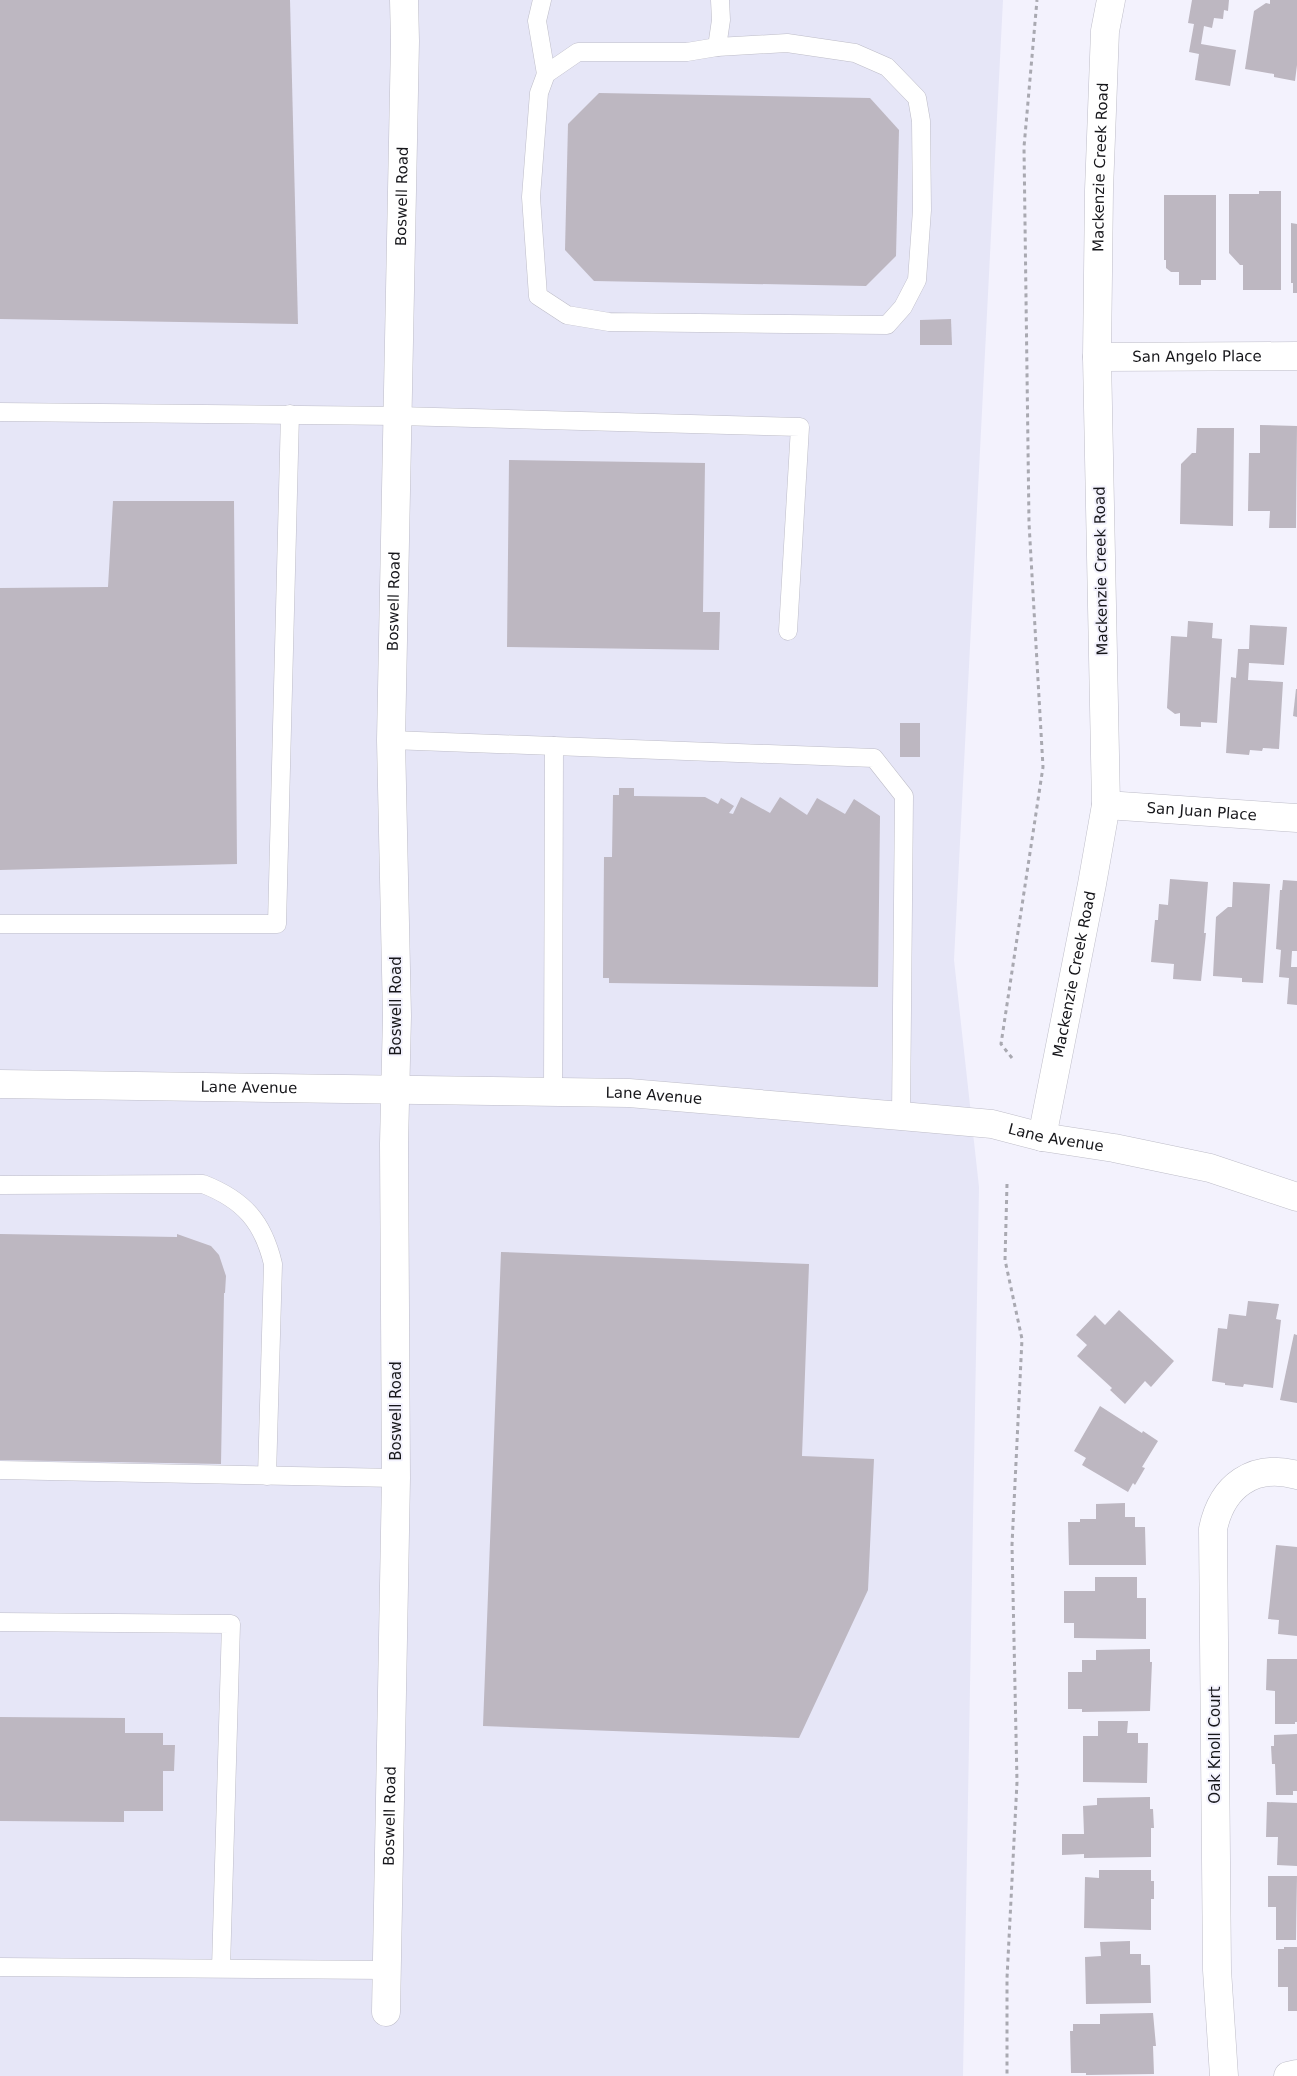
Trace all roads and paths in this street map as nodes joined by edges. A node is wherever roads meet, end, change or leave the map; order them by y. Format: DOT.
graph roads {
  1 [pos="404,0"];
  2 [pos="542,0"];
  3 [pos="720,0"];
  4 [pos="1037,0"];
  5 [pos="1111,0"];
  6 [pos="717,47"];
  7 [pos="546,74"];
  8 [pos="1297,356"];
  9 [pos="1097,357"];
  10 [pos="0,412"];
  11 [pos="290,414"];
  12 [pos="398,416"];
  13 [pos="788,631"];
  14 [pos="391,740"];
  15 [pos="554,746"];
  16 [pos="1106,805"];
  17 [pos="1297,818"];
  18 [pos="0,924"];
  19 [pos="1012,1058"];
  20 [pos="0,1084"];
  21 [pos="395,1089"];
  22 [pos="553,1092"];
  23 [pos="901,1116"];
  24 [pos="1042,1137"];
  25 [pos="1006,1184"];
  26 [pos="0,1185"];
  27 [pos="1297,1197"];
  28 [pos="0,1470"];
  29 [pos="1297,1475"];
  30 [pos="267,1476"];
  31 [pos="396,1478"];
  32 [pos="0,1622"];
  33 [pos="0,1967"];
  34 [pos="221,1968"];
  35 [pos="387,1970"];
  36 [pos="386,2012"];
  37 [pos="1297,2074"];
  38 [pos="1007,2076"];
  39 [pos="1224,2076"];
  40 [pos="1288,2076"];
  1 -- 12 [label="street, Boswell Road"];
  2 -- 7 [label="lane"];
  3 -- 6 [label="lane"];
  4 -- 19 [label="path"];
  5 -- 9 [label="street, Mackenzie Creek Road"];
  6 -- 7 [label="lane"];
  6 -- 7 [label="lane"];
  8 -- 9 [label="street, San Angelo Place"];
  9 -- 16 [label="street, Mackenzie Creek Road"];
  10 -- 11 [label="lane"];
  11 -- 12 [label="lane"];
  11 -- 18 [label="lane"];
  12 -- 13 [label="lane"];
  12 -- 14 [label="street, Boswell Road"];
  14 -- 15 [label="lane"];
  14 -- 21 [label="street, Boswell Road"];
  15 -- 22 [label="lane"];
  15 -- 23 [label="lane"];
  16 -- 17 [label="street, San Juan Place"];
  16 -- 24 [label="street, Mackenzie Creek Road"];
  20 -- 21 [label="street, Lane Avenue"];
  21 -- 22 [label="street, Lane Avenue"];
  21 -- 31 [label="street, Boswell Road"];
  22 -- 23 [label="street, Lane Avenue"];
  23 -- 24 [label="street, Lane Avenue"];
  24 -- 27 [label="street, Lane Avenue"];
  25 -- 38 [label="path"];
  26 -- 30 [label="lane"];
  28 -- 30 [label="lane"];
  29 -- 39 [label="street, Oak Knoll Court"];
  30 -- 31 [label="lane"];
  31 -- 35 [label="street, Boswell Road"];
  32 -- 34 [label="lane"];
  33 -- 34 [label="lane"];
  34 -- 35 [label="lane"];
  35 -- 36 [label="street, Boswell Road"];
  37 -- 40 [label="street"];
}
